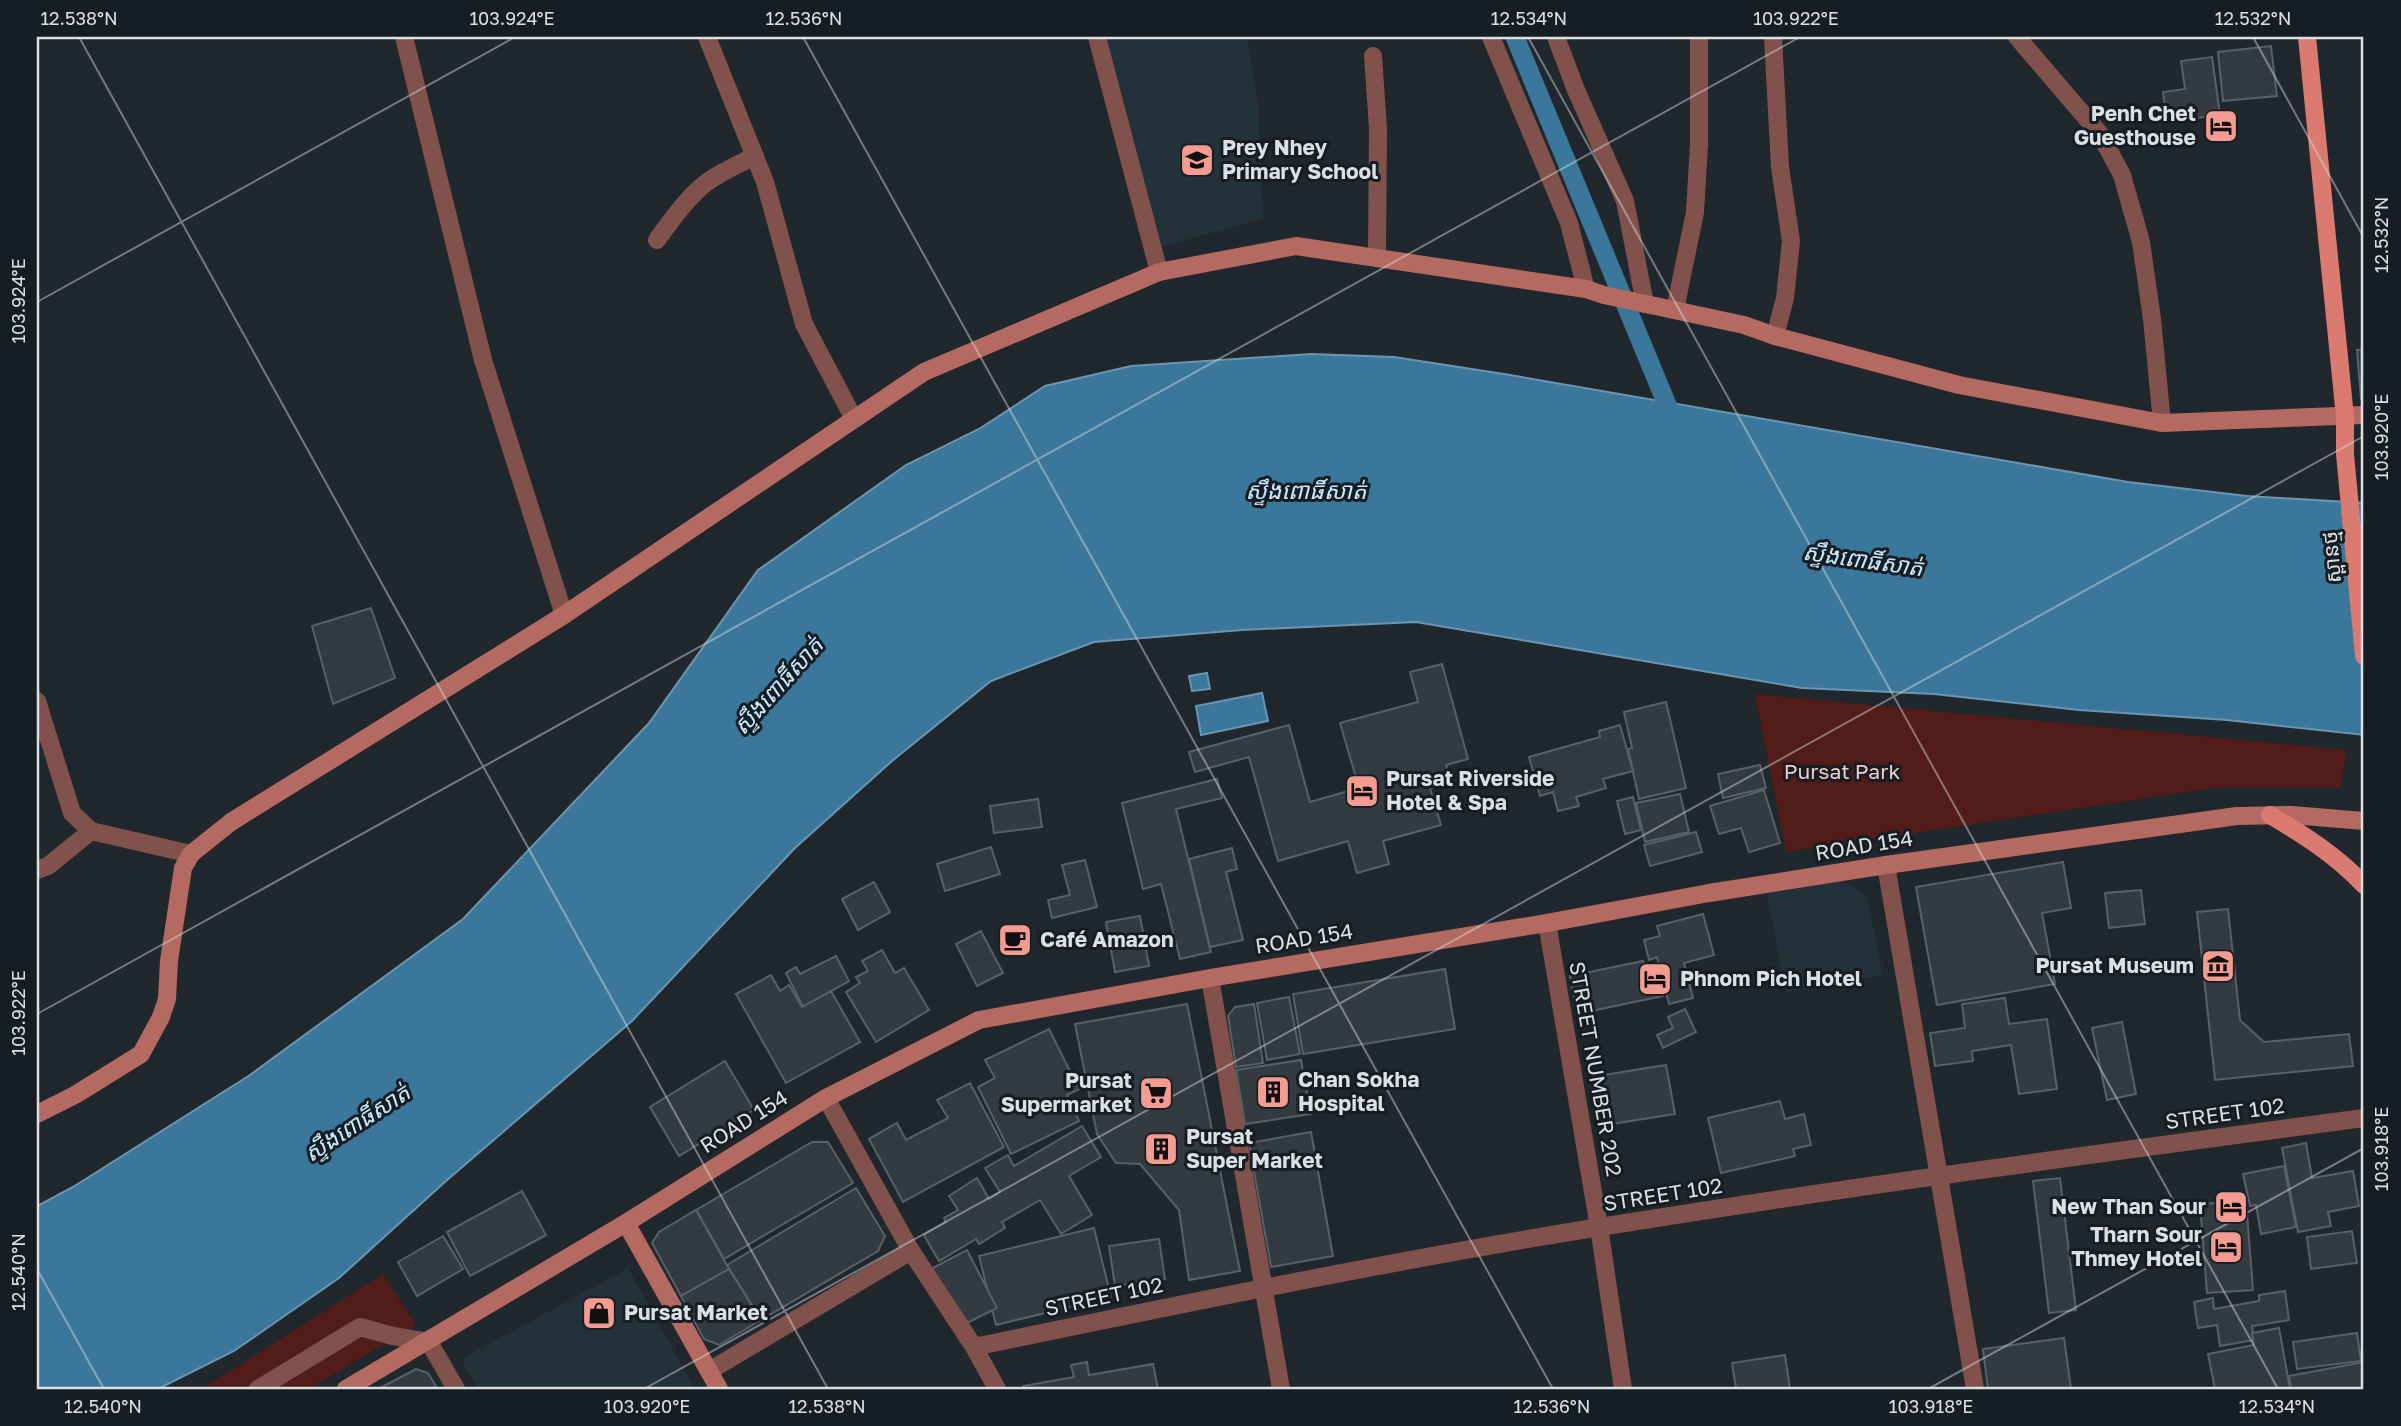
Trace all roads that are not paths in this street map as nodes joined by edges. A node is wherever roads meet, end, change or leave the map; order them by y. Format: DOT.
graph roads {
  1 [pos="404,37"];
  2 [pos="707,37"];
  3 [pos="1097,37"];
  4 [pos="1491,37"];
  5 [pos="1556,37"];
  6 [pos="1699,37"];
  7 [pos="1773,37"];
  8 [pos="2017,37"];
  9 [pos="2307,37"];
  10 [pos="1373,56"];
  11 [pos="755,156"];
  12 [pos="657,240"];
  13 [pos="1377,256"];
  14 [pos="1159,272"];
  15 [pos="1586,289"];
  16 [pos="1639,303"];
  17 [pos="1675,310"];
  18 [pos="1775,337"];
  19 [pos="2364,415"];
  20 [pos="2345,417"];
  21 [pos="854,419"];
  22 [pos="2162,423"];
  23 [pos="564,615"];
  24 [pos="2364,656"];
  25 [pos="37,701"];
  26 [pos="2270,815"];
  27 [pos="2364,821"];
  28 [pos="90,831"];
  29 [pos="191,854"];
  30 [pos="1886,865"];
  31 [pos="37,870"];
  32 [pos="2364,885"];
  33 [pos="1547,923"];
  34 [pos="1210,978"];
  35 [pos="826,1098"];
  36 [pos="37,1114"];
  37 [pos="2364,1118"];
  38 [pos="1939,1175"];
  39 [pos="626,1223"];
  40 [pos="1599,1227"];
  41 [pos="912,1251"];
  42 [pos="1262,1287"];
  43 [pos="429,1342"];
  44 [pos="974,1347"];
  45 [pos="709,1371"];
  46 [pos="258,1389"];
  47 [pos="346,1389"];
  48 [pos="456,1389"];
  49 [pos="719,1389"];
  50 [pos="997,1389"];
  51 [pos="1281,1389"];
  52 [pos="1623,1389"];
  53 [pos="1975,1389"];
  1 -- 23 [label="street"];
  2 -- 11 [label="street"];
  3 -- 14 [label="street"];
  4 -- 15 [label="street"];
  5 -- 16 [label="street"];
  6 -- 17 [label="street"];
  7 -- 18 [label="street"];
  8 -- 22 [label="street"];
  9 -- 20 [label="main road, ស្ពានថ្ម"];
  10 -- 13 [label="street"];
  11 -- 12 [label="street"];
  11 -- 21 [label="street"];
  13 -- 14 [label="street"];
  13 -- 15 [label="street"];
  14 -- 21 [label="street"];
  15 -- 16 [label="street"];
  16 -- 17 [label="street"];
  17 -- 18 [label="street"];
  18 -- 22 [label="street"];
  19 -- 20 [label="street"];
  20 -- 22 [label="street"];
  20 -- 24 [label="main road, ស្ពានថ្ម"];
  21 -- 23 [label="street"];
  23 -- 29 [label="street"];
  25 -- 28 [label="street"];
  26 -- 27 [label="street, ROAD 154"];
  26 -- 30 [label="street, ROAD 154"];
  26 -- 32 [label="main road"];
  28 -- 29 [label="street"];
  28 -- 31 [label="street"];
  29 -- 36 [label="street"];
  30 -- 33 [label="street, ROAD 154"];
  30 -- 38 [label="street"];
  33 -- 34 [label="street, ROAD 154"];
  33 -- 40 [label="street, STREET NUMBER 202"];
  34 -- 35 [label="street, ROAD 154"];
  34 -- 42 [label="street"];
  35 -- 39 [label="street, ROAD 154"];
  35 -- 41 [label="street"];
  37 -- 38 [label="street, STREET 102"];
  38 -- 40 [label="street, STREET 102"];
  38 -- 53 [label="street"];
  39 -- 43 [label="street, ROAD 154"];
  39 -- 45 [label="street"];
  40 -- 42 [label="street, STREET 102"];
  40 -- 52 [label="street, STREET NUMBER 202"];
  41 -- 44 [label="street"];
  41 -- 45 [label="street"];
  42 -- 44 [label="street, STREET 102"];
  42 -- 51 [label="street"];
  43 -- 46 [label="street"];
  43 -- 47 [label="street, ROAD 154"];
  43 -- 48 [label="street"];
  44 -- 50 [label="street"];
  45 -- 49 [label="street"];
}
